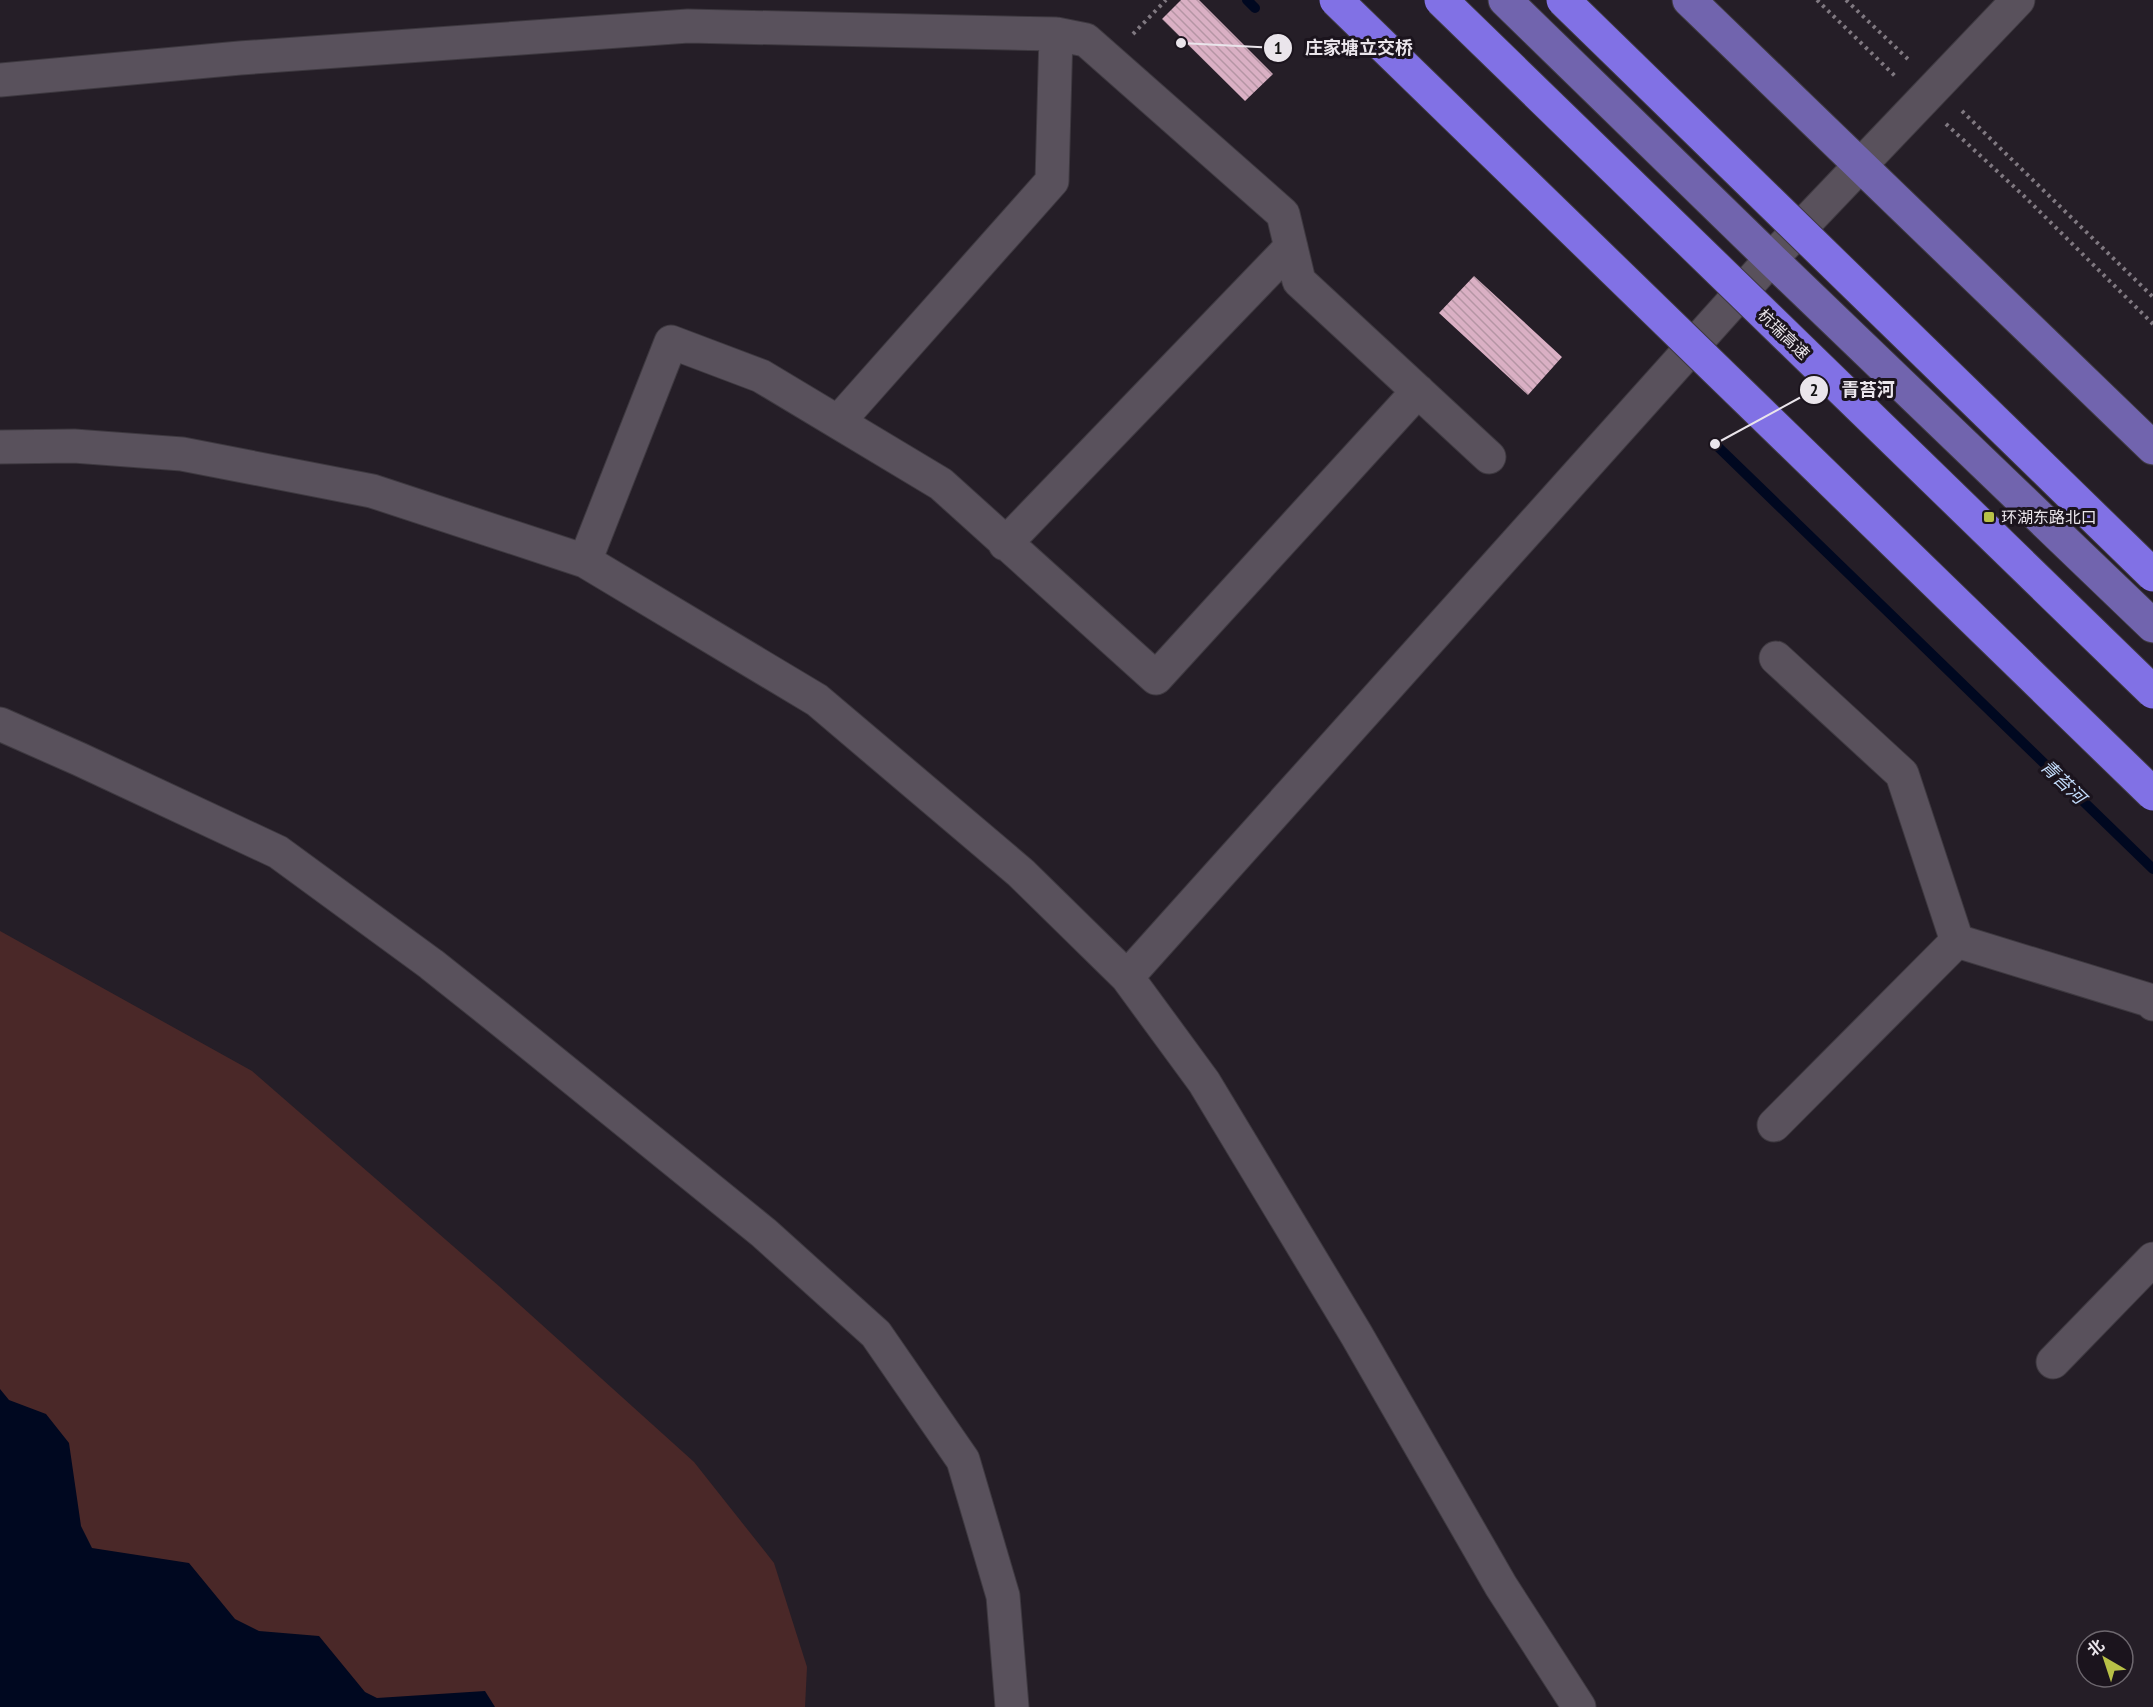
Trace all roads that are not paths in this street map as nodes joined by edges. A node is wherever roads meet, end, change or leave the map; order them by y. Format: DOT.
graph roads {
  1 [pos="1336,0"];
  2 [pos="1442,0"];
  3 [pos="1505,0"];
  4 [pos="1563,0"];
  5 [pos="1689,0"];
  6 [pos="2018,0"];
  7 [pos="1056,34"];
  8 [pos="0,80"];
  9 [pos="1860,165"];
  10 [pos="1292,247"];
  11 [pos="1771,259"];
  12 [pos="1418,391"];
  13 [pos="838,422"];
  14 [pos="0,447"];
  15 [pos="2153,448"];
  16 [pos="1489,457"];
  17 [pos="1005,544"];
  18 [pos="585,561"];
  19 [pos="2153,575"];
  20 [pos="2153,626"];
  21 [pos="1776,658"];
  22 [pos="2153,693"];
  23 [pos="0,724"];
  24 [pos="2153,794"];
  25 [pos="1957,941"];
  26 [pos="1127,977"];
  27 [pos="2153,1004"];
  28 [pos="1774,1125"];
  29 [pos="2153,1259"];
  30 [pos="2053,1362"];
  31 [pos="1012,1707"];
  32 [pos="1579,1707"];
  1 -- 24 [label="highway, bridge"];
  2 -- 22 [label="highway, 杭瑞高速, bridge"];
  3 -- 11 [label="main road"];
  4 -- 19 [label="highway, bridge"];
  5 -- 9 [label="main road"];
  6 -- 9 [label="street"];
  7 -- 8 [label="street"];
  7 -- 10 [label="street"];
  7 -- 13 [label="street"];
  9 -- 11 [label="street"];
  9 -- 15 [label="main road"];
  10 -- 12 [label="street"];
  10 -- 17 [label="street"];
  11 -- 20 [label="main road"];
  11 -- 26 [label="street"];
  12 -- 16 [label="street"];
  12 -- 17 [label="street"];
  13 -- 17 [label="street"];
  13 -- 18 [label="street"];
  14 -- 18 [label="street"];
  18 -- 26 [label="street"];
  21 -- 25 [label="street"];
  23 -- 31 [label="street"];
  25 -- 27 [label="street"];
  25 -- 28 [label="street"];
  26 -- 32 [label="street"];
  29 -- 30 [label="street"];
}
